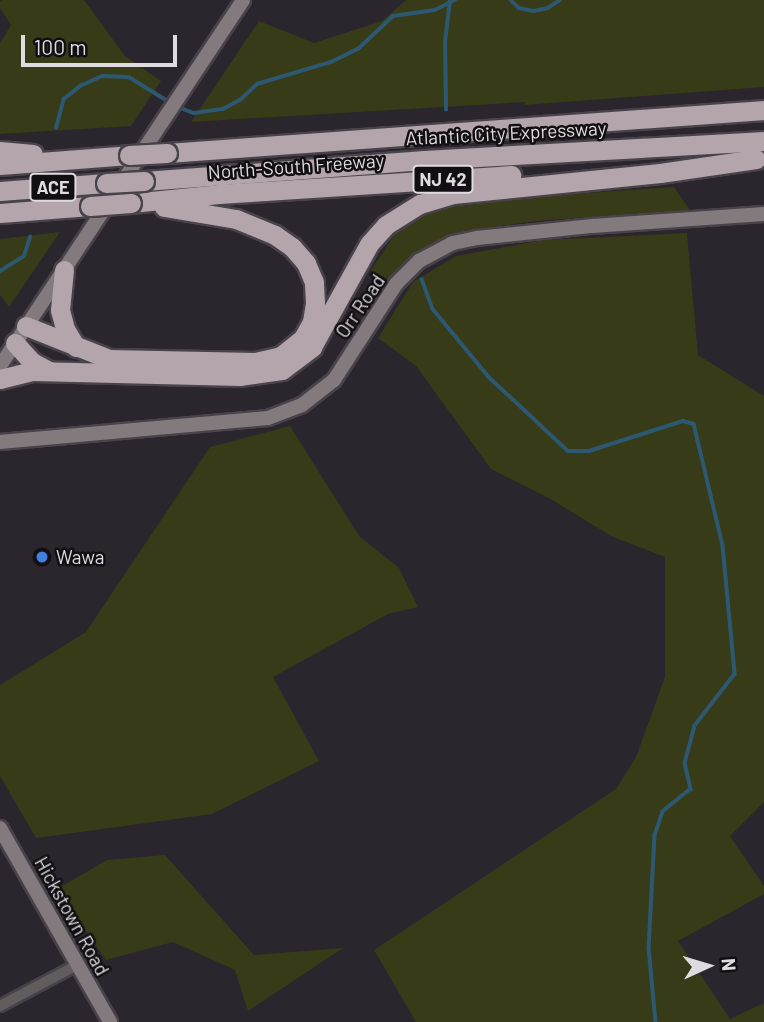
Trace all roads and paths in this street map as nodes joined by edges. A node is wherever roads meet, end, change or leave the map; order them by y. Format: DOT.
graph roads {
  1 [pos="243,0"];
  2 [pos="764,110"];
  3 [pos="761,153"];
  4 [pos="2,162"];
  5 [pos="0,191"];
  6 [pos="131,203"];
  7 [pos="0,213"];
  8 [pos="764,214"];
  9 [pos="64,270"];
  10 [pos="21,335"];
  11 [pos="76,348"];
  12 [pos="0,366"];
  13 [pos="50,372"];
  14 [pos="0,380"];
  15 [pos="0,442"];
  16 [pos="0,828"];
  17 [pos="77,965"];
  18 [pos="0,1006"];
  19 [pos="110,1022"];
  1 -- 9 [label="street"];
  2 -- 4 [label="highway, North-South Freeway / NJ 42, bridge"];
  3 -- 5 [label="highway, Atlantic City Expressway / ACE, bridge"];
  3 -- 6 [label="highway, North-South Freeway / NJ 42"];
  3 -- 13 [label="highway"];
  6 -- 7 [label="highway, North-South Freeway / NJ 42, bridge"];
  6 -- 11 [label="highway"];
  8 -- 15 [label="street, Orr Road"];
  9 -- 10 [label="street"];
  9 -- 11 [label="highway"];
  10 -- 11 [label="highway"];
  10 -- 12 [label="street"];
  10 -- 13 [label="highway"];
  13 -- 14 [label="highway"];
  16 -- 17 [label="street, Hickstown Road"];
  17 -- 18 [label="street"];
  17 -- 19 [label="street, Hickstown Road"];
}
